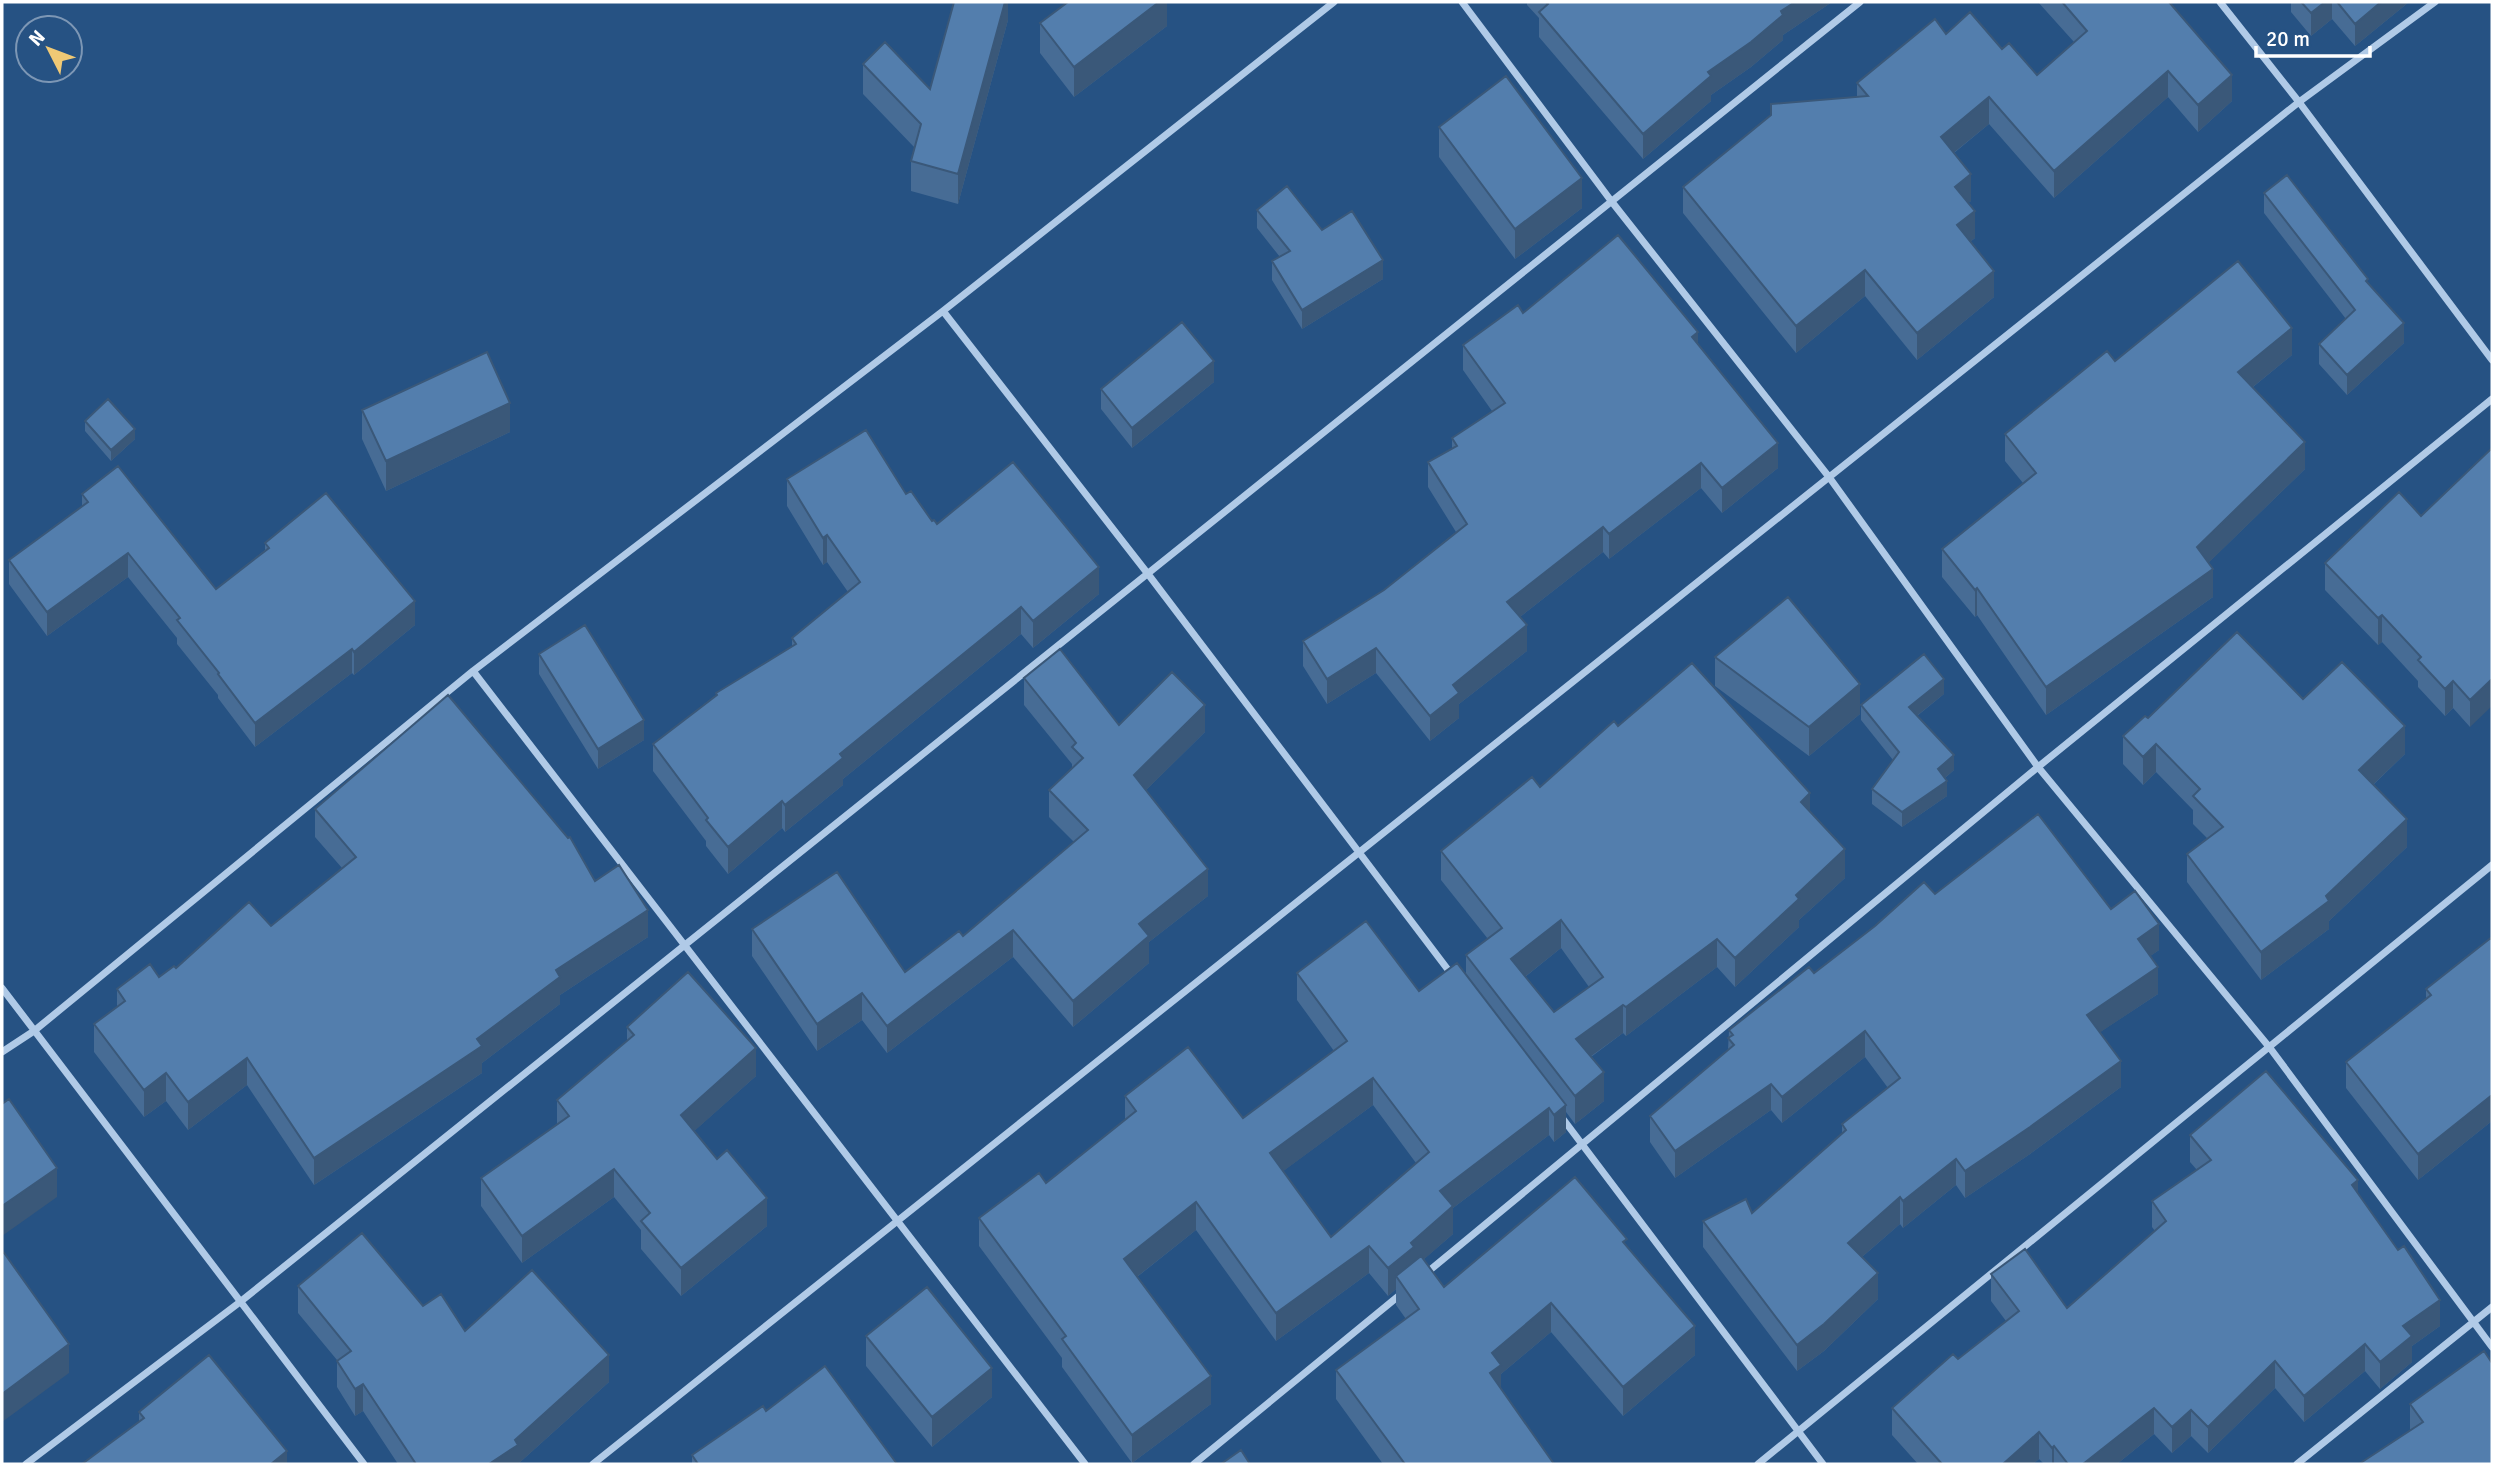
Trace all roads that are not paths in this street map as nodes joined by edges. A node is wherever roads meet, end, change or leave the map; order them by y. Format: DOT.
graph roads {
  1 [pos="1334,2"];
  2 [pos="1462,2"];
  3 [pos="1860,2"];
  4 [pos="2220,2"];
  5 [pos="2435,2"];
  6 [pos="2299,102"];
  7 [pos="1612,201"];
  8 [pos="943,311"];
  9 [pos="2492,360"];
  10 [pos="2492,399"];
  11 [pos="1829,477"];
  12 [pos="1148,574"];
  13 [pos="473,671"];
  14 [pos="2038,767"];
  15 [pos="1358,853"];
  16 [pos="2492,865"];
  17 [pos="684,945"];
  18 [pos="1458,983"];
  19 [pos="2,988"];
  20 [pos="34,1031"];
  21 [pos="2270,1048"];
  22 [pos="2,1052"];
  23 [pos="1558,1112"];
  24 [pos="1583,1144"];
  25 [pos="897,1221"];
  26 [pos="1421,1278"];
  27 [pos="1410,1287"];
  28 [pos="240,1302"];
  29 [pos="2492,1307"];
  30 [pos="2473,1322"];
  31 [pos="2492,1347"];
  32 [pos="1798,1432"];
  33 [pos="26,1464"];
  34 [pos="364,1464"];
  35 [pos="593,1464"];
  36 [pos="1085,1464"];
  37 [pos="1194,1464"];
  38 [pos="1758,1464"];
  39 [pos="1823,1464"];
  40 [pos="2297,1464"];
  1 -- 8 [label="street"];
  2 -- 7 [label="street"];
  3 -- 7 [label="street"];
  4 -- 6 [label="street"];
  5 -- 6 [label="street"];
  6 -- 9 [label="street"];
  6 -- 11 [label="street"];
  7 -- 11 [label="street"];
  7 -- 12 [label="street"];
  8 -- 12 [label="street"];
  8 -- 13 [label="street"];
  10 -- 14 [label="street"];
  11 -- 14 [label="street"];
  11 -- 15 [label="street"];
  12 -- 15 [label="street"];
  12 -- 17 [label="street"];
  13 -- 17 [label="street"];
  13 -- 20 [label="street"];
  14 -- 21 [label="street"];
  14 -- 24 [label="street"];
  15 -- 18 [label="street"];
  15 -- 25 [label="street"];
  16 -- 21 [label="street"];
  17 -- 25 [label="street"];
  17 -- 28 [label="street"];
  19 -- 20 [label="street"];
  20 -- 22 [label="street"];
  20 -- 28 [label="street"];
  21 -- 30 [label="street"];
  21 -- 32 [label="street"];
  23 -- 24 [label="street"];
  24 -- 26 [label="street"];
  24 -- 32 [label="street"];
  25 -- 35 [label="street"];
  25 -- 36 [label="street"];
  27 -- 37 [label="street"];
  28 -- 33 [label="street"];
  28 -- 34 [label="street"];
  29 -- 30 [label="street"];
  30 -- 31 [label="street"];
  30 -- 40 [label="street"];
  32 -- 38 [label="street"];
  32 -- 39 [label="street"];
}
